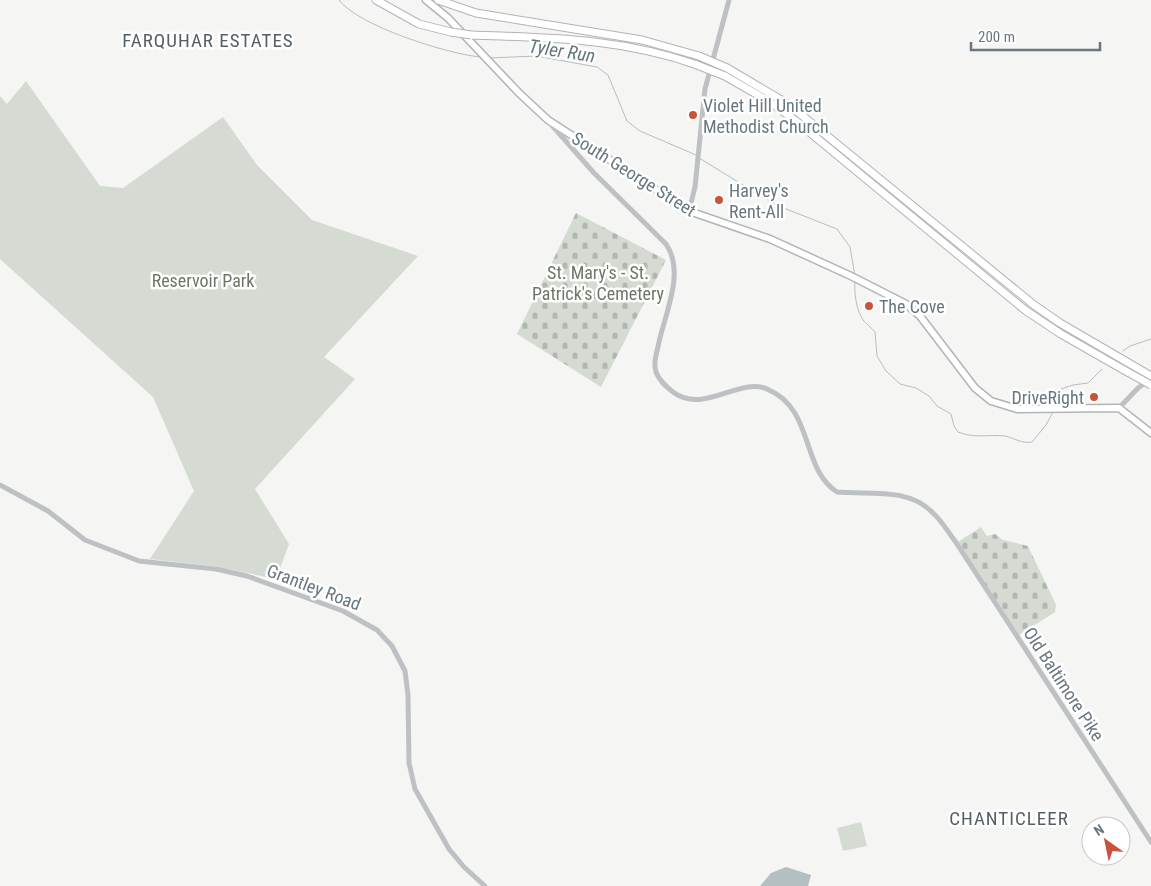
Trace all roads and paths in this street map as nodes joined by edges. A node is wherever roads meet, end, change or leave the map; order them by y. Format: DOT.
graph roads {
  1 [pos="376,0"];
  2 [pos="426,0"];
  3 [pos="438,0"];
  4 [pos="729,0"];
  5 [pos="548,120"];
  6 [pos="689,211"];
  7 [pos="1151,377"];
  8 [pos="1151,385"];
  9 [pos="1120,408"];
  10 [pos="1151,432"];
  11 [pos="0,485"];
  12 [pos="1151,842"];
  13 [pos="485,886"];
  1 -- 8 [label="highway, bridge"];
  2 -- 5 [label="main road, South George Street"];
  3 -- 7 [label="highway, bridge"];
  4 -- 6 [label="street"];
  5 -- 6 [label="main road, South George Street"];
  5 -- 12 [label="street, Old Baltimore Pike"];
  6 -- 9 [label="main road, South George Street"];
  7 -- 9 [label="street"];
  9 -- 10 [label="main road"];
  11 -- 13 [label="street, Grantley Road"];
}
